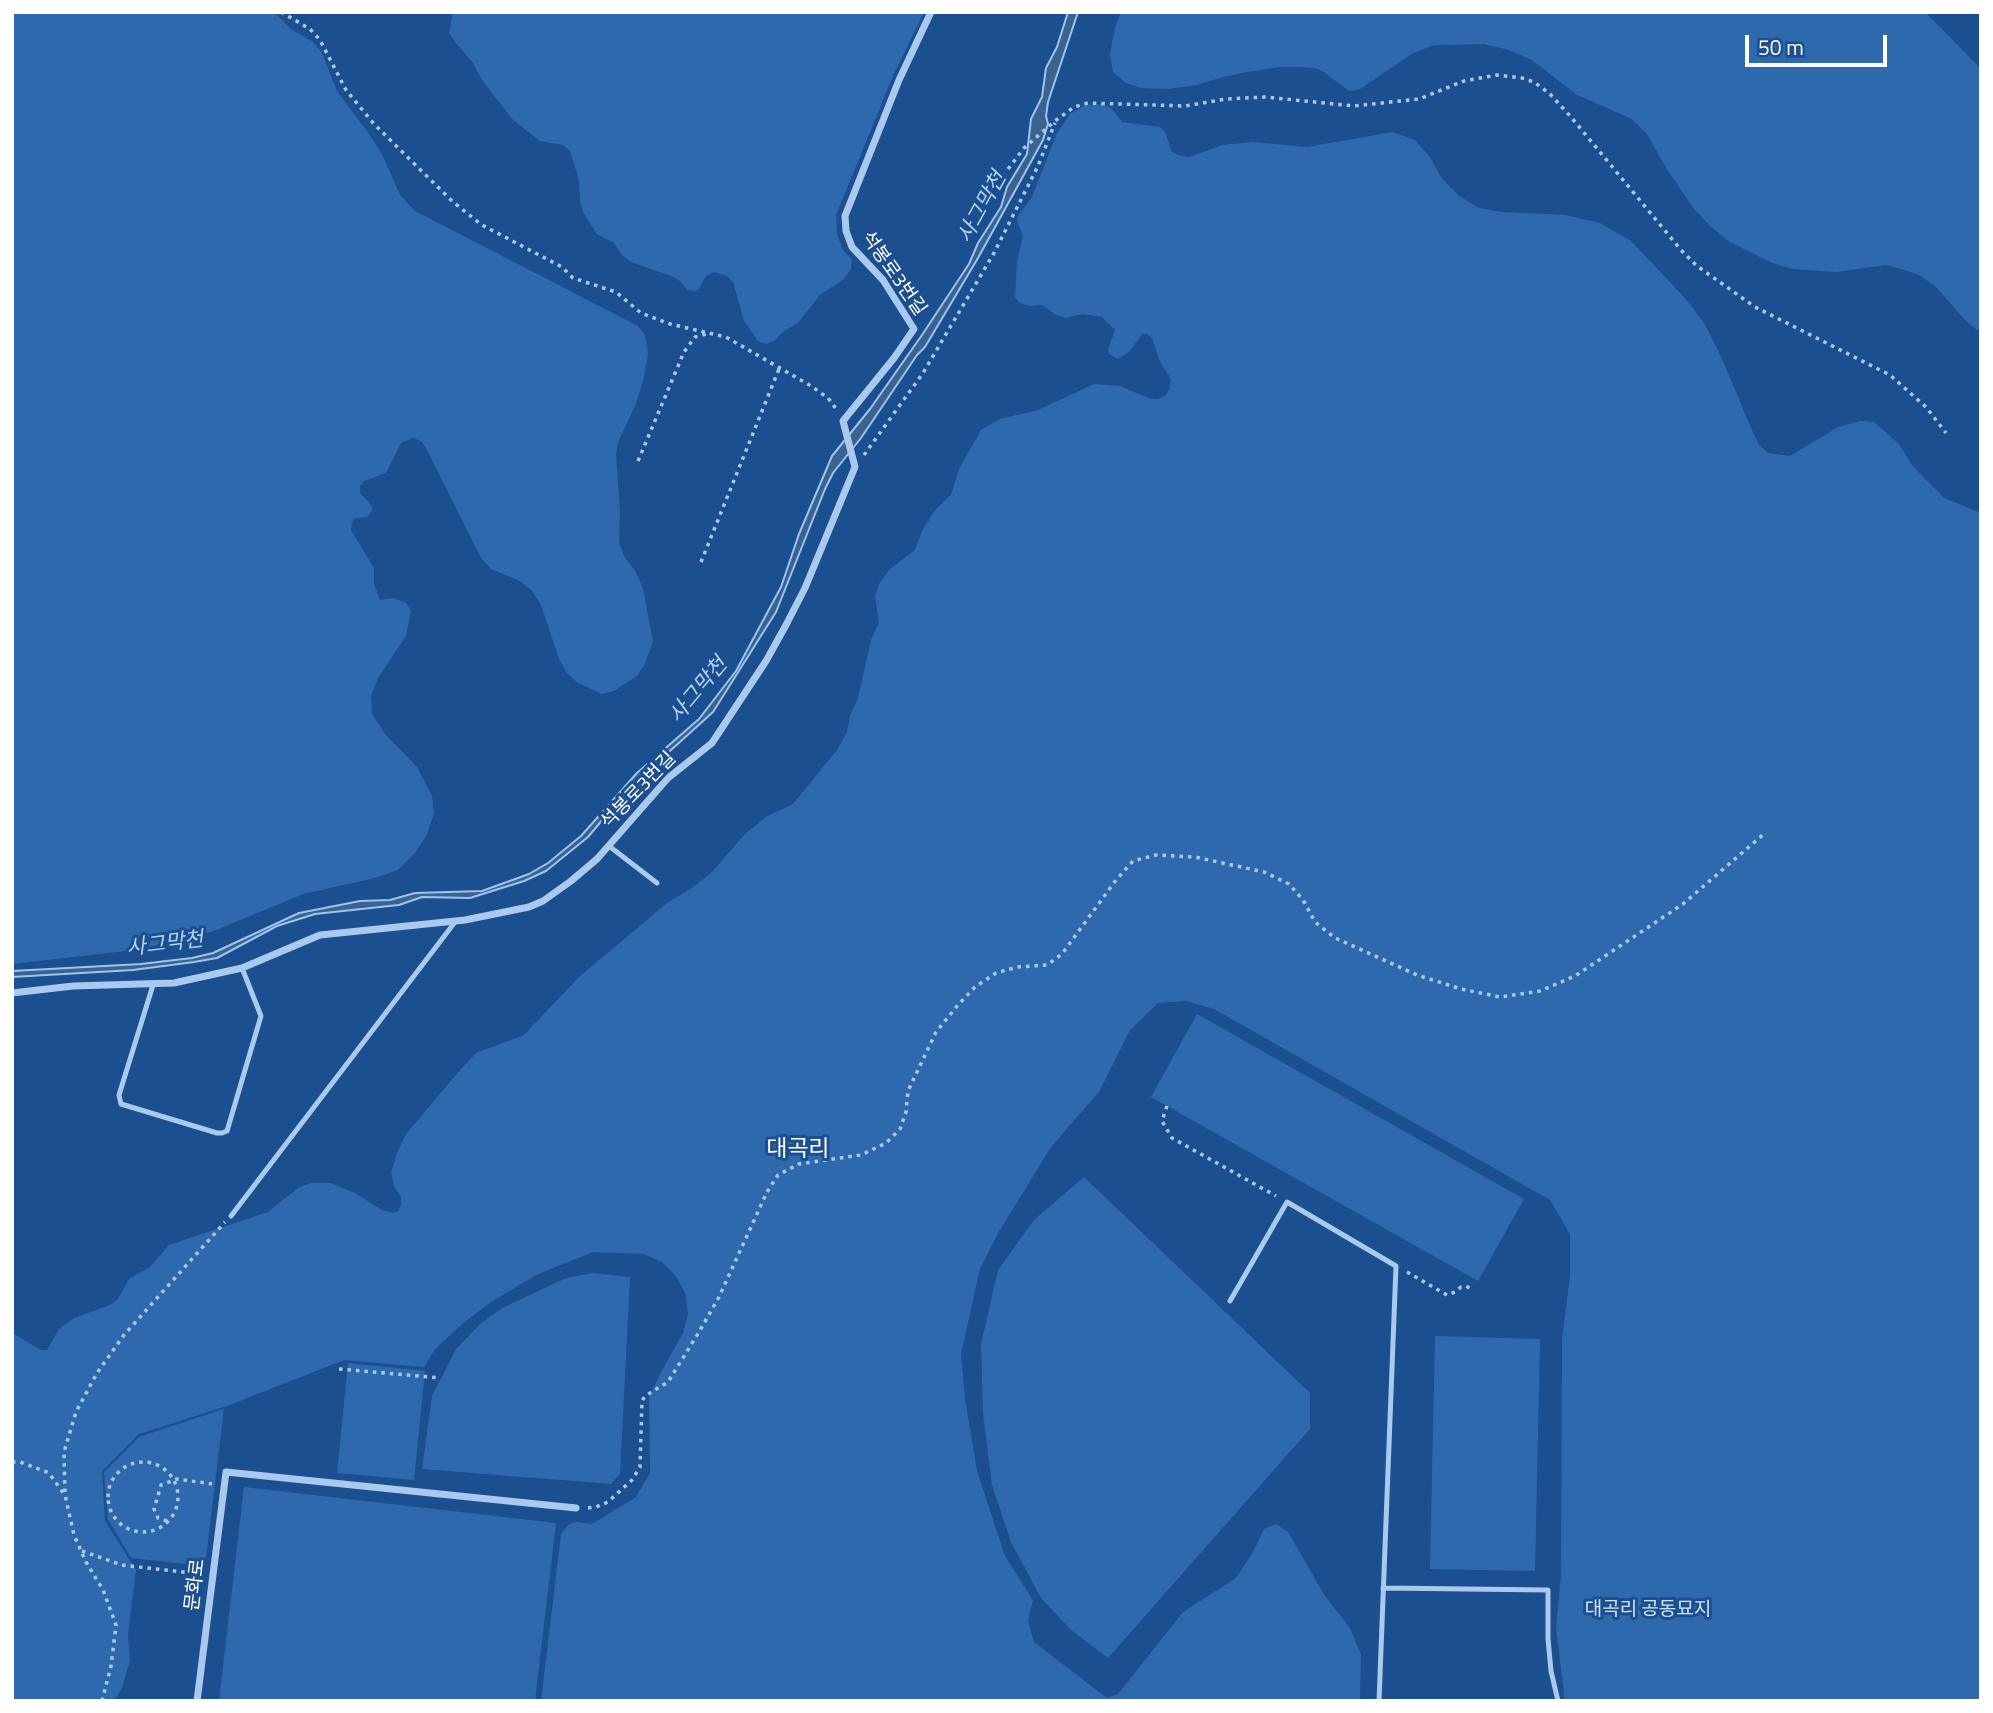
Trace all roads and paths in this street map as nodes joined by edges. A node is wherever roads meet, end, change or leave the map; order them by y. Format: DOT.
graph roads {
  1 [pos="281,12"];
  2 [pos="931,12"];
  3 [pos="1055,121"];
  4 [pos="1008,169"];
  5 [pos="712,332"];
  6 [pos="779,369"];
  7 [pos="843,421"];
  8 [pos="1946,433"];
  9 [pos="638,461"];
  10 [pos="855,467"];
  11 [pos="701,562"];
  12 [pos="1765,834"];
  13 [pos="609,846"];
  14 [pos="657,883"];
  15 [pos="455,922"];
  16 [pos="242,968"];
  17 [pos="153,985"];
  18 [pos="12,993"];
  19 [pos="1167,1106"];
  20 [pos="1287,1202"];
  21 [pos="231,1216"];
  22 [pos="1396,1266"];
  23 [pos="1473,1290"];
  24 [pos="1230,1301"];
  25 [pos="339,1369"];
  26 [pos="440,1378"];
  27 [pos="12,1461"];
  28 [pos="173,1480"];
  29 [pos="225,1485"];
  30 [pos="65,1495"];
  31 [pos="576,1508"];
  32 [pos="168,1522"];
  33 [pos="81,1551"];
  34 [pos="213,1576"];
  35 [pos="1383,1588"];
  36 [pos="102,1701"];
  37 [pos="197,1701"];
  38 [pos="1379,1701"];
  39 [pos="1559,1701"];
  1 -- 5 [label="path"];
  2 -- 7 [label="street, 석봉로3번길"];
  3 -- 4 [label="path"];
  3 -- 8 [label="path"];
  3 -- 10 [label="path"];
  5 -- 6 [label="path"];
  5 -- 9 [label="path"];
  6 -- 7 [label="path"];
  6 -- 11 [label="path"];
  7 -- 10 [label="street"];
  10 -- 13 [label="street, 석봉로3번길"];
  12 -- 31 [label="path"];
  13 -- 14 [label="lane, 석봉로3번길"];
  13 -- 15 [label="street, 석봉로3번길"];
  15 -- 16 [label="street, 석봉로3번길"];
  15 -- 21 [label="lane"];
  16 -- 17 [label="street, 석봉로3번길"];
  16 -- 17 [label="lane"];
  17 -- 18 [label="street, 석봉로3번길"];
  19 -- 20 [label="path"];
  20 -- 22 [label="lane"];
  20 -- 24 [label="lane"];
  21 -- 30 [label="path"];
  22 -- 23 [label="path"];
  22 -- 35 [label="lane"];
  25 -- 26 [label="path"];
  27 -- 30 [label="path"];
  28 -- 29 [label="path"];
  28 -- 32 [label="path"];
  28 -- 32 [label="path"];
  28 -- 32 [label="path"];
  29 -- 31 [label="street, 문화로"];
  29 -- 34 [label="street, 문화로"];
  30 -- 33 [label="path"];
  33 -- 34 [label="path"];
  33 -- 36 [label="path"];
  34 -- 37 [label="street, 문화로"];
  35 -- 38 [label="lane"];
  35 -- 39 [label="lane"];
}
